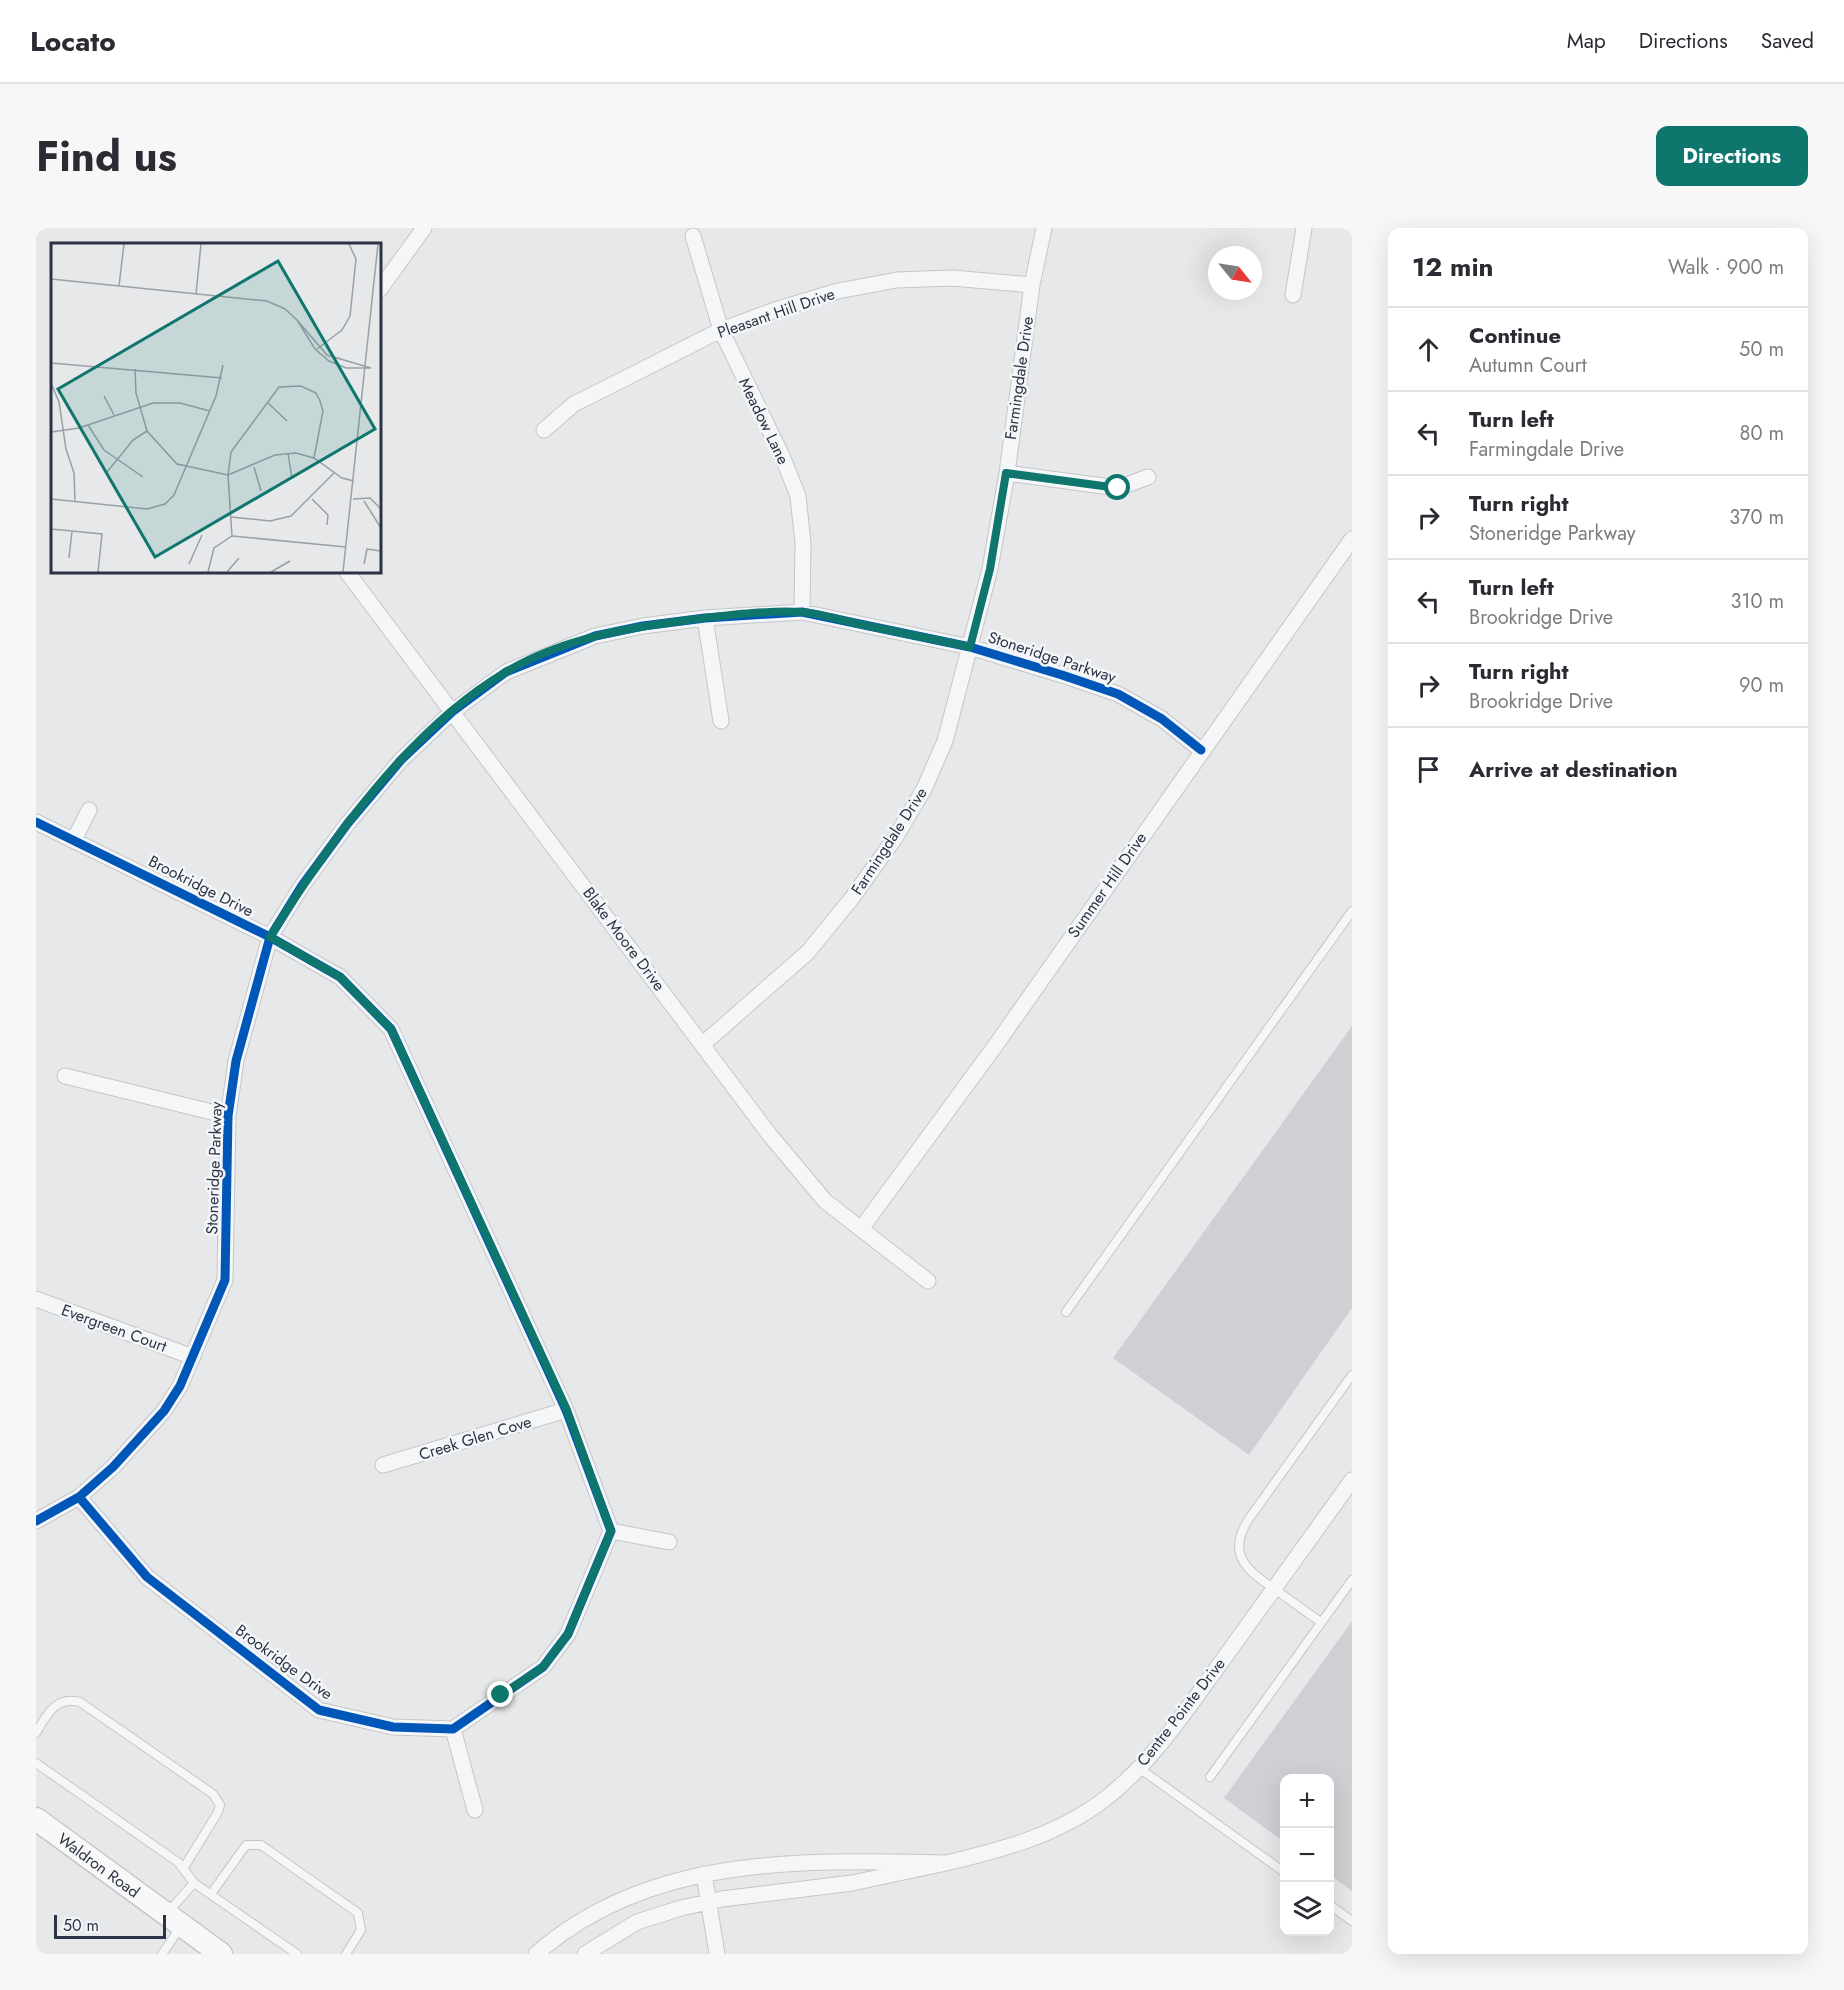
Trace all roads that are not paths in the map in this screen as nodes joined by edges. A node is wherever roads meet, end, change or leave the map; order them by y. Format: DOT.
graph roads {
  1 [pos="424,228"];
  2 [pos="1044,228"];
  3 [pos="1304,228"];
  4 [pos="693,236"];
  5 [pos="1032,285"];
  6 [pos="381,289"];
  7 [pos="1293,295"];
  8 [pos="721,330"];
  9 [pos="544,430"];
  10 [pos="1006,473"];
  11 [pos="1148,477"];
  12 [pos="1352,539"];
  13 [pos="348,573"];
  14 [pos="802,612"];
  15 [pos="705,618"];
  16 [pos="970,647"];
  17 [pos="452,712"];
  18 [pos="722,721"];
  19 [pos="1201,750"];
  20 [pos="89,810"];
  21 [pos="36,822"];
  22 [pos="74,840"];
  23 [pos="1352,911"];
  24 [pos="270,937"];
  25 [pos="702,1044"];
  26 [pos="65,1076"];
  27 [pos="228,1116"];
  28 [pos="861,1229"];
  29 [pos="928,1281"];
  30 [pos="36,1299"];
  31 [pos="1065,1311"];
  32 [pos="193,1357"];
  33 [pos="1352,1376"];
  34 [pos="567,1410"];
  35 [pos="383,1465"];
  36 [pos="1352,1480"];
  37 [pos="79,1497"];
  38 [pos="36,1521"];
  39 [pos="611,1531"];
  40 [pos="669,1542"];
  41 [pos="1352,1580"];
  42 [pos="1274,1589"];
  43 [pos="1321,1622"];
  44 [pos="453,1730"];
  45 [pos="36,1733"];
  46 [pos="36,1763"];
  47 [pos="1139,1768"];
  48 [pos="1210,1777"];
  49 [pos="474,1810"];
  50 [pos="36,1819"];
  51 [pos="946,1863"];
  52 [pos="183,1869"];
  53 [pos="1280,1869"];
  54 [pos="704,1874"];
  55 [pos="194,1883"];
  56 [pos="211,1894"];
  57 [pos="709,1901"];
  58 [pos="1334,1908"];
  59 [pos="175,1919"];
  60 [pos="1352,1921"];
  61 [pos="162,1954"];
  62 [pos="221,1954"];
  63 [pos="297,1954"];
  64 [pos="346,1954"];
  65 [pos="536,1954"];
  66 [pos="585,1954"];
  67 [pos="717,1954"];
  1 -- 6 [label="street"];
  2 -- 5 [label="street, Farmingdale Drive"];
  3 -- 7 [label="street"];
  4 -- 8 [label="street, Meadow Lane"];
  5 -- 8 [label="street, Pleasant Hill Drive"];
  5 -- 10 [label="street, Farmingdale Drive"];
  8 -- 9 [label="street, Pleasant Hill Drive"];
  8 -- 14 [label="street, Meadow Lane"];
  10 -- 11 [label="street"];
  10 -- 16 [label="street, Farmingdale Drive"];
  12 -- 19 [label="street, Summer Hill Drive"];
  13 -- 17 [label="street, Blake Moore Drive"];
  14 -- 15 [label="street, Stoneridge Parkway"];
  14 -- 16 [label="street, Stoneridge Parkway"];
  15 -- 17 [label="street, Stoneridge Parkway"];
  15 -- 18 [label="street"];
  16 -- 19 [label="street, Stoneridge Parkway"];
  16 -- 25 [label="street, Farmingdale Drive"];
  17 -- 24 [label="street, Stoneridge Parkway"];
  17 -- 25 [label="street, Blake Moore Drive"];
  19 -- 28 [label="street, Summer Hill Drive"];
  20 -- 22 [label="street"];
  21 -- 22 [label="street, Brookridge Drive"];
  22 -- 24 [label="street, Brookridge Drive"];
  23 -- 31 [label="lane"];
  24 -- 27 [label="street, Stoneridge Parkway"];
  24 -- 34 [label="street, Brookridge Drive"];
  25 -- 28 [label="street, Blake Moore Drive"];
  26 -- 27 [label="street"];
  27 -- 32 [label="street, Stoneridge Parkway"];
  28 -- 29 [label="street, Blake Moore Drive"];
  30 -- 32 [label="street, Evergreen Court"];
  32 -- 37 [label="street, Stoneridge Parkway"];
  33 -- 42 [label="lane"];
  34 -- 35 [label="street, Creek Glen Cove"];
  34 -- 39 [label="street, Brookridge Drive"];
  36 -- 42 [label="street, Centre Pointe Drive"];
  37 -- 38 [label="street, Stoneridge Parkway"];
  37 -- 44 [label="street, Brookridge Drive"];
  39 -- 40 [label="street"];
  39 -- 44 [label="street"];
  41 -- 43 [label="lane"];
  42 -- 43 [label="lane"];
  42 -- 47 [label="street, Centre Pointe Drive"];
  43 -- 48 [label="lane"];
  44 -- 49 [label="street"];
  45 -- 52 [label="lane"];
  46 -- 52 [label="lane"];
  47 -- 51 [label="street, Centre Pointe Drive"];
  47 -- 53 [label="lane"];
  50 -- 59 [label="main road, Waldron Road"];
  51 -- 54 [label="street, Centre Pointe Drive"];
  51 -- 57 [label="street, Centre Pointe Drive"];
  52 -- 55 [label="lane"];
  54 -- 57 [label="street"];
  54 -- 65 [label="street, Centre Pointe Drive"];
  55 -- 56 [label="lane"];
  55 -- 59 [label="lane"];
  56 -- 63 [label="lane"];
  56 -- 64 [label="lane"];
  57 -- 66 [label="street, Centre Pointe Drive"];
  57 -- 67 [label="street"];
  58 -- 60 [label="lane"];
  59 -- 61 [label="lane"];
  59 -- 62 [label="main road, Waldron Road"];
}
